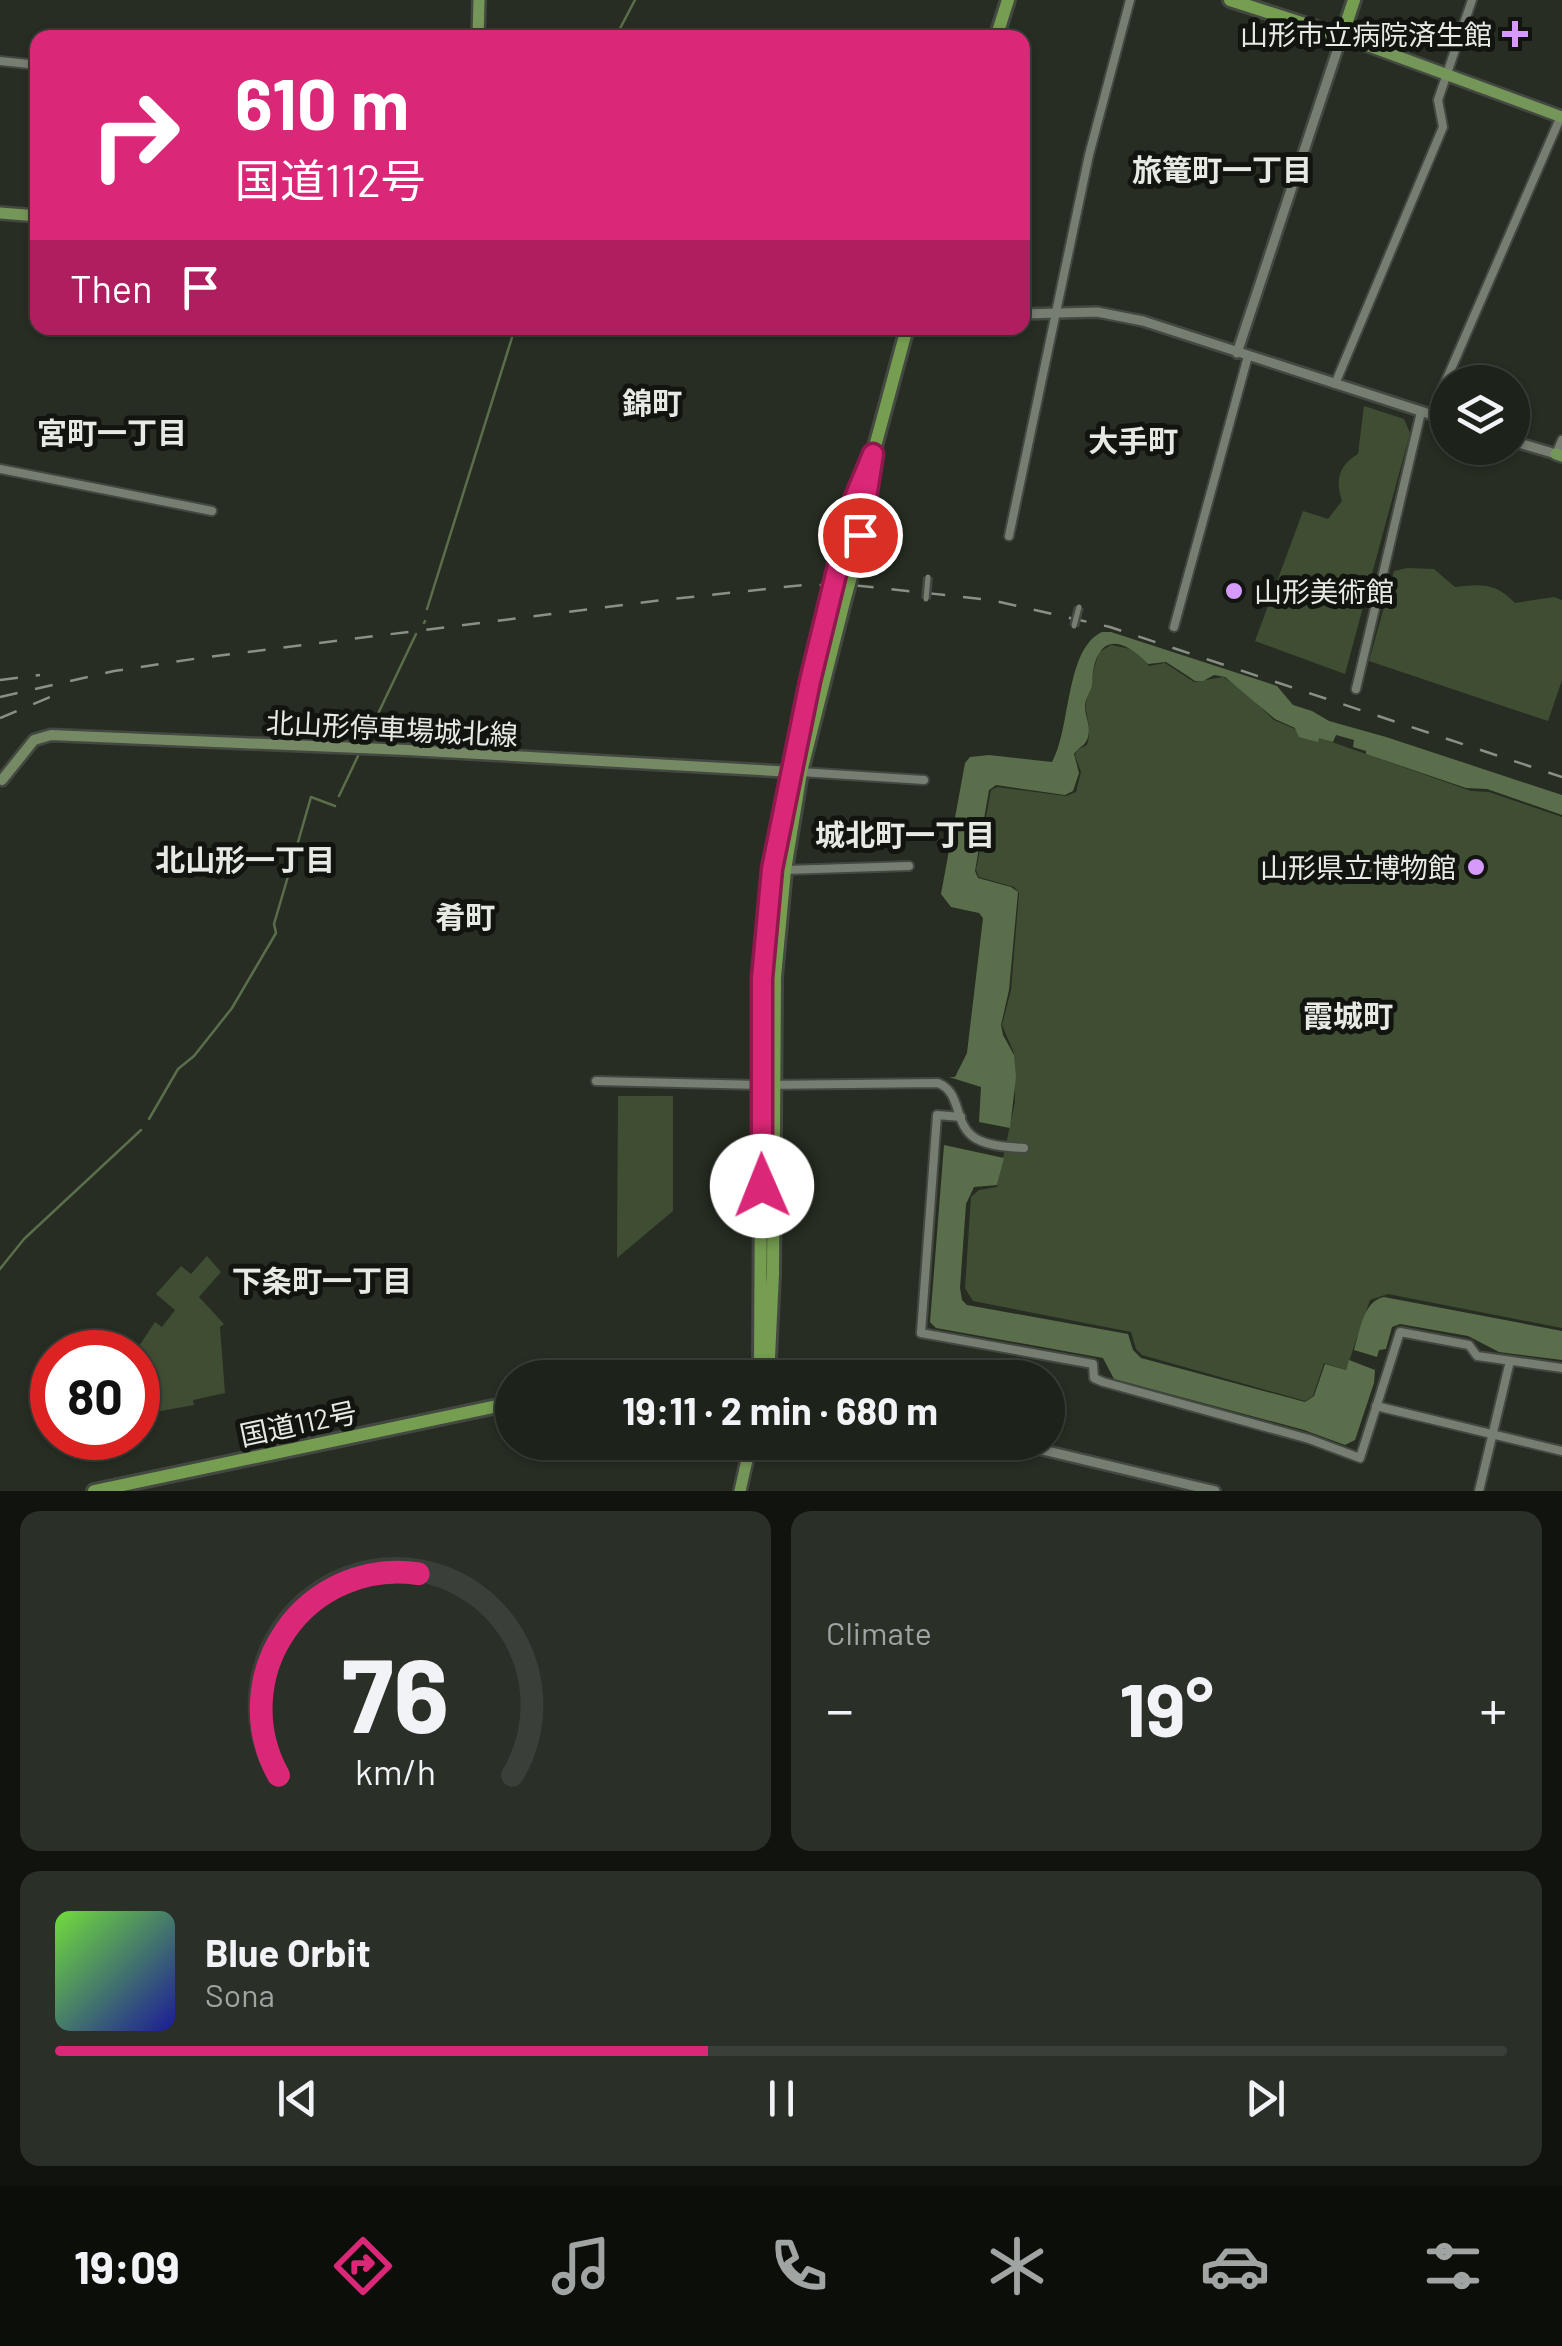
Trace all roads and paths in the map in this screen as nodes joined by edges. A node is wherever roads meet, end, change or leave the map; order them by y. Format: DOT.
graph roads {
  1 [pos="480,0"];
  2 [pos="1008,0"];
  3 [pos="1130,0"];
  4 [pos="1354,0"];
  5 [pos="1472,0"];
  6 [pos="1235,1"];
  7 [pos="478,30"];
  8 [pos="999,30"];
  9 [pos="1342,36"];
  10 [pos="0,61"];
  11 [pos="30,64"];
  12 [pos="1446,76"];
  13 [pos="1561,116"];
  14 [pos="0,213"];
  15 [pos="30,215"];
  16 [pos="1056,313"];
  17 [pos="1030,314"];
  18 [pos="905,335"];
  19 [pos="1237,353"];
  20 [pos="1248,356"];
  21 [pos="1335,384"];
  22 [pos="1426,413"];
  23 [pos="1430,414"];
  24 [pos="1562,440"];
  25 [pos="1530,446"];
  26 [pos="873,454"];
  27 [pos="1559,455"];
  28 [pos="0,469"];
  29 [pos="212,512"];
  30 [pos="1009,536"];
  31 [pos="928,578"];
  32 [pos="838,598"];
  33 [pos="926,599"];
  34 [pos="1079,608"];
  35 [pos="1074,626"];
  36 [pos="1174,627"];
  37 [pos="1356,689"];
  38 [pos="796,772"];
  39 [pos="924,780"];
  40 [pos="1,781"];
  41 [pos="910,866"];
  42 [pos="785,870"];
  43 [pos="596,1081"];
  44 [pos="766,1085"];
  45 [pos="960,1117"];
  46 [pos="1024,1148"];
  47 [pos="765,1360"];
  48 [pos="1510,1361"];
  49 [pos="1562,1368"];
  50 [pos="1376,1406"];
  51 [pos="495,1407"];
  52 [pos="1493,1435"];
  53 [pos="1562,1451"];
  54 [pos="1065,1455"];
  55 [pos="746,1460"];
  56 [pos="94,1491"];
  57 [pos="740,1491"];
  58 [pos="1215,1491"];
  59 [pos="1479,1491"];
  1 -- 7 [label="main road"];
  2 -- 8 [label="highway"];
  3 -- 16 [label="street"];
  4 -- 9 [label="highway"];
  5 -- 12 [label="street"];
  6 -- 9 [label="highway"];
  9 -- 12 [label="main road"];
  9 -- 19 [label="street"];
  10 -- 11 [label="street"];
  12 -- 13 [label="main road"];
  12 -- 21 [label="street"];
  13 -- 22 [label="street"];
  14 -- 15 [label="main road"];
  16 -- 17 [label="street"];
  16 -- 19 [label="street"];
  16 -- 30 [label="street"];
  18 -- 26 [label="highway"];
  19 -- 20 [label="street"];
  20 -- 21 [label="street"];
  20 -- 36 [label="street"];
  21 -- 22 [label="street"];
  22 -- 23 [label="street"];
  22 -- 37 [label="street"];
  24 -- 27 [label="street"];
  25 -- 27 [label="street"];
  26 -- 32 [label="highway, bridge"];
  26 -- 32 [label="highway, bridge"];
  28 -- 29 [label="street"];
  31 -- 33 [label="street, bridge"];
  32 -- 38 [label="highway"];
  34 -- 35 [label="street, bridge"];
  38 -- 39 [label="street"];
  38 -- 40 [label="main road, 北山形停車場城北線"];
  38 -- 42 [label="highway"];
  38 -- 44 [label="highway"];
  41 -- 42 [label="street"];
  42 -- 44 [label="highway"];
  43 -- 44 [label="street"];
  44 -- 45 [label="street"];
  44 -- 47 [label="highway"];
  45 -- 46 [label="street"];
  45 -- 50 [label="street"];
  48 -- 49 [label="street"];
  48 -- 50 [label="street"];
  48 -- 52 [label="street"];
  50 -- 52 [label="street"];
  51 -- 56 [label="highway, 国道112号"];
  52 -- 53 [label="street"];
  52 -- 59 [label="street"];
  54 -- 58 [label="street"];
  55 -- 57 [label="main road"];
}
